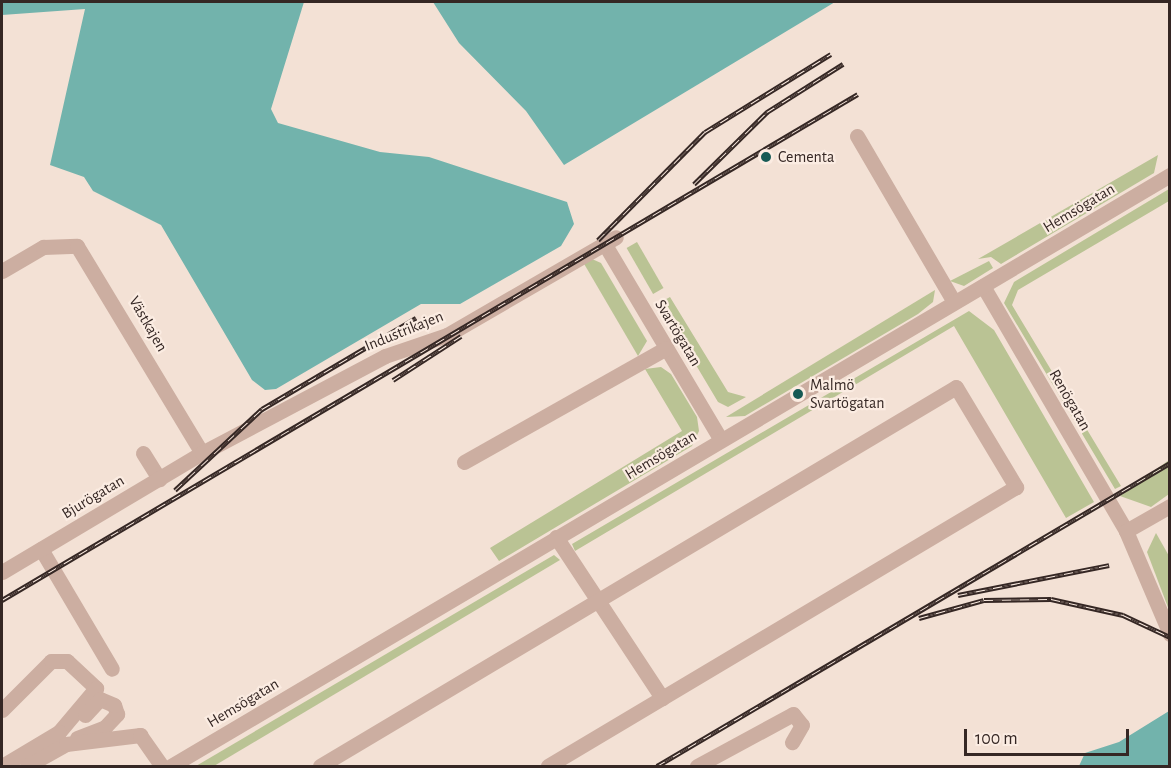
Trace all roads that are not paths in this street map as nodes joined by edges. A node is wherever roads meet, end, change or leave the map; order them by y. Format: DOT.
graph roads {
  1 [pos="857,136"];
  2 [pos="1170,175"];
  3 [pos="610,240"];
  4 [pos="2,271"];
  5 [pos="983,286"];
  6 [pos="954,302"];
  7 [pos="666,348"];
  8 [pos="721,440"];
  9 [pos="143,453"];
  10 [pos="202,453"];
  11 [pos="464,462"];
  12 [pos="159,479"];
  13 [pos="1170,506"];
  14 [pos="1126,531"];
  15 [pos="556,537"];
  16 [pos="41,549"];
  17 [pos="2,572"];
  18 [pos="596,601"];
  19 [pos="1170,634"];
  20 [pos="112,669"];
  21 [pos="662,698"];
  22 [pos="2,710"];
  23 [pos="62,739"];
  24 [pos="792,742"];
  25 [pos="2,766"];
  26 [pos="27,766"];
  27 [pos="162,766"];
  28 [pos="171,766"];
  29 [pos="320,766"];
  30 [pos="548,766"];
  31 [pos="697,766"];
  1 -- 6 [label="street"];
  2 -- 5 [label="street, Hemsögatan"];
  3 -- 7 [label="street, Svartögatan"];
  3 -- 10 [label="street, Industrikajen"];
  4 -- 10 [label="street, Västkajen"];
  5 -- 6 [label="street, Hemsögatan"];
  5 -- 14 [label="street, Renögatan"];
  6 -- 8 [label="street, Hemsögatan"];
  7 -- 8 [label="street, Svartögatan"];
  7 -- 11 [label="street"];
  8 -- 15 [label="street, Hemsögatan"];
  9 -- 12 [label="street"];
  10 -- 12 [label="street, Bjurögatan"];
  12 -- 16 [label="street, Bjurögatan"];
  13 -- 14 [label="street"];
  14 -- 19 [label="street, Renögatan"];
  15 -- 18 [label="street"];
  15 -- 28 [label="street, Hemsögatan"];
  16 -- 17 [label="street, Bjurögatan"];
  16 -- 20 [label="street"];
  18 -- 21 [label="street"];
  18 -- 21 [label="street"];
  18 -- 29 [label="street"];
  21 -- 30 [label="street"];
  22 -- 23 [label="street"];
  23 -- 25 [label="street"];
  23 -- 26 [label="street"];
  23 -- 27 [label="street"];
  24 -- 31 [label="street"];
}
